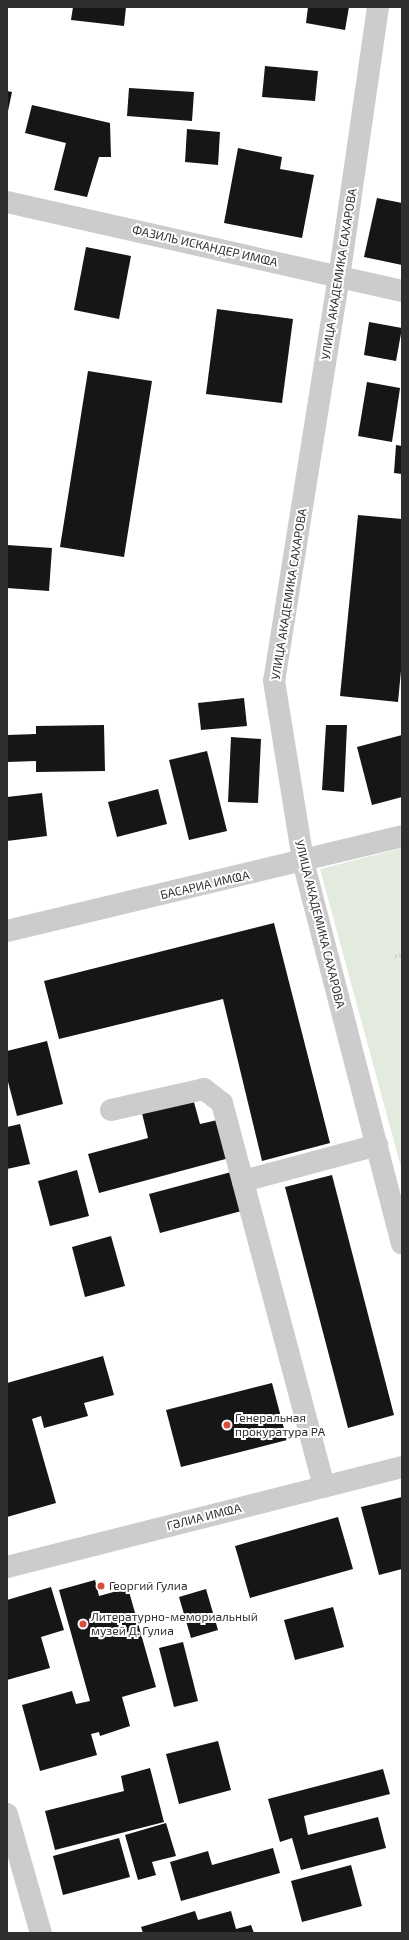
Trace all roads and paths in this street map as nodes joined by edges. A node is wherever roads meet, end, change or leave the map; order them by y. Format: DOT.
graph roads {
  1 [pos="378,7"];
  2 [pos="7,202"];
  3 [pos="339,276"];
  4 [pos="402,292"];
  5 [pos="402,836"];
  6 [pos="303,862"];
  7 [pos="7,931"];
  8 [pos="402,954"];
  9 [pos="395,956"];
  10 [pos="111,1110"];
  11 [pos="377,1145"];
  12 [pos="243,1181"];
  13 [pos="402,1243"];
  14 [pos="402,1467"];
  15 [pos="324,1487"];
  16 [pos="7,1568"];
  17 [pos="7,1814"];
  18 [pos="41,1933"];
  1 -- 3 [label="street, УЛИЦА АКАДЕМИКА САХАРОВА"];
  2 -- 3 [label="street, ФАЗИЛЬ ИСКАНДЕР ИМҨА"];
  3 -- 4 [label="street, ФАЗИЛЬ ИСКАНДЕР ИМҨА"];
  3 -- 6 [label="street, УЛИЦА АКАДЕМИКА САХАРОВА"];
  5 -- 6 [label="street, БАСАРИА ИМҨА"];
  6 -- 7 [label="street, БАСАРИА ИМҨА"];
  6 -- 11 [label="street, УЛИЦА АКАДЕМИКА САХАРОВА"];
  8 -- 9 [label="path"];
  10 -- 12 [label="street"];
  11 -- 12 [label="street"];
  11 -- 13 [label="street, УЛИЦА АКАДЕМИКА САХАРОВА"];
  12 -- 15 [label="street"];
  14 -- 15 [label="street, ГӘЛИА ИМҨА"];
  15 -- 16 [label="street, ГӘЛИА ИМҨА"];
  17 -- 18 [label="street"];
}
